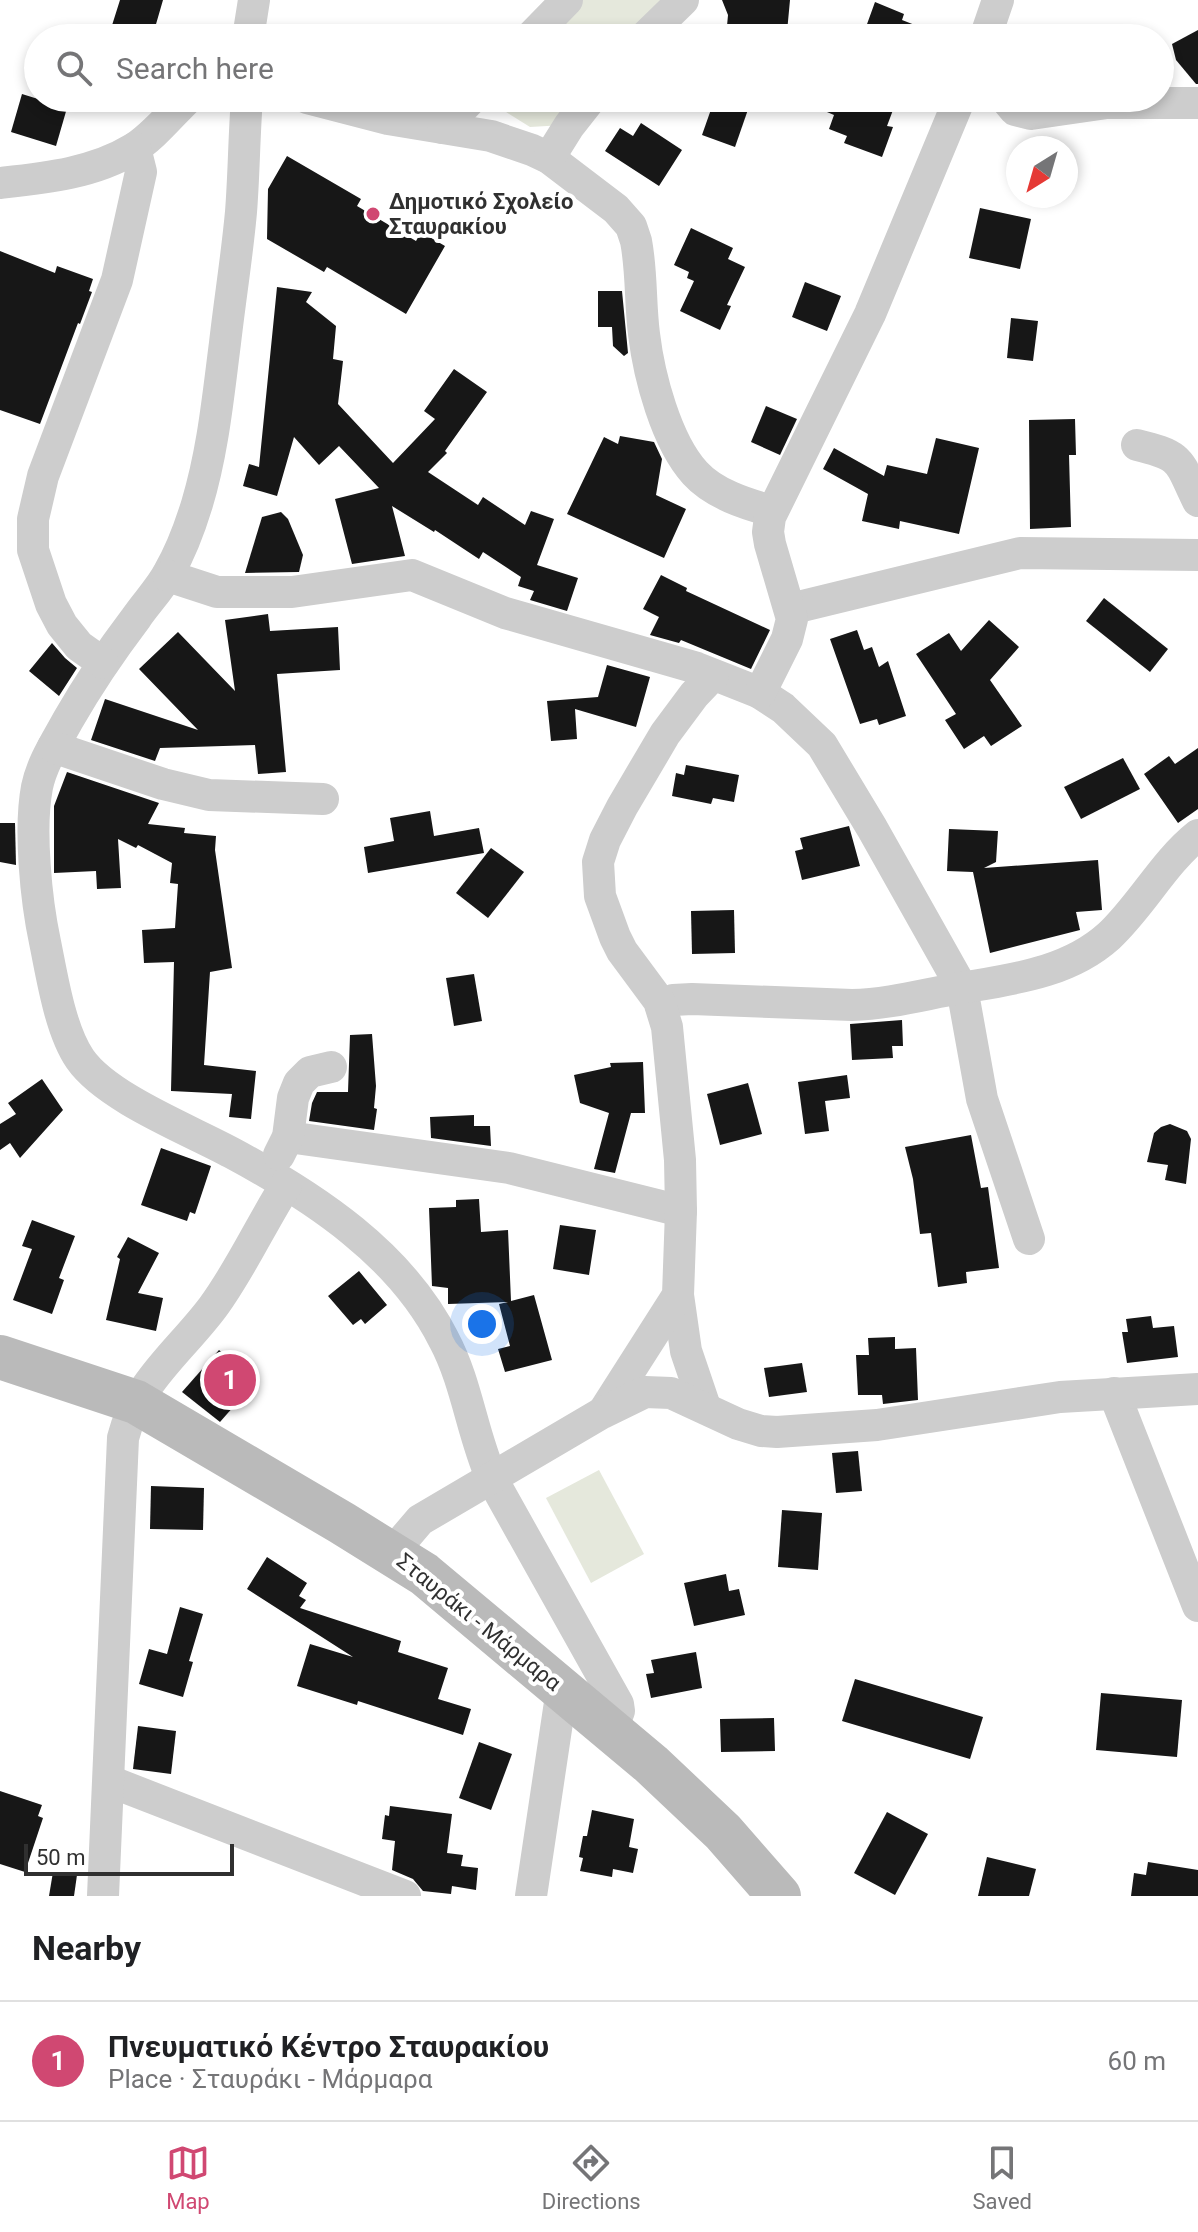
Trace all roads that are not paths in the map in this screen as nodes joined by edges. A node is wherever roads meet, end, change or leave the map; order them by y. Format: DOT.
graph roads {
  1 [pos="254,0"];
  2 [pos="567,0"];
  3 [pos="683,0"];
  4 [pos="250,24"];
  5 [pos="544,24"];
  6 [pos="658,24"];
  7 [pos="1174,103"];
  8 [pos="1198,103"];
  9 [pos="173,112"];
  10 [pos="246,112"];
  11 [pos="361,112"];
  12 [pos="458,112"];
  13 [pos="580,112"];
  14 [pos="954,112"];
  15 [pos="1023,112"];
  16 [pos="1045,112"];
  17 [pos="443,128"];
  18 [pos="135,148"];
  19 [pos="549,158"];
  20 [pos="0,183"];
  21 [pos="1137,445"];
  22 [pos="1198,501"];
  23 [pos="772,511"];
  24 [pos="1198,555"];
  25 [pos="168,576"];
  26 [pos="790,609"];
  27 [pos="103,663"];
  28 [pos="713,675"];
  29 [pos="760,693"];
  30 [pos="53,747"];
  31 [pos="323,799"];
  32 [pos="1198,835"];
  33 [pos="962,988"];
  34 [pos="661,1006"];
  35 [pos="331,1067"];
  36 [pos="288,1137"];
  37 [pos="278,1180"];
  38 [pos="681,1211"];
  39 [pos="1029,1239"];
  40 [pos="678,1295"];
  41 [pos="0,1357"];
  42 [pos="1198,1389"];
  43 [pos="1114,1393"];
  44 [pos="136,1402"];
  45 [pos="705,1407"];
  46 [pos="602,1413"];
  47 [pos="492,1479"];
  48 [pos="392,1553"];
  49 [pos="1198,1606"];
  50 [pos="562,1689"];
  51 [pos="612,1729"];
  52 [pos="109,1781"];
  53 [pos="103,1896"];
  54 [pos="405,1896"];
  55 [pos="531,1896"];
  56 [pos="779,1896"];
  1 -- 4 [label="street"];
  2 -- 5 [label="street"];
  3 -- 6 [label="street"];
  7 -- 8 [label="street"];
  9 -- 18 [label="street"];
  10 -- 25 [label="street"];
  11 -- 17 [label="street"];
  12 -- 17 [label="street"];
  13 -- 19 [label="street"];
  14 -- 23 [label="street"];
  15 -- 16 [label="street"];
  17 -- 19 [label="street"];
  18 -- 20 [label="street"];
  18 -- 27 [label="street"];
  19 -- 23 [label="street"];
  21 -- 22 [label="street"];
  23 -- 26 [label="street"];
  24 -- 26 [label="street"];
  25 -- 27 [label="street"];
  25 -- 28 [label="street"];
  26 -- 29 [label="street"];
  27 -- 30 [label="street"];
  28 -- 29 [label="street"];
  28 -- 34 [label="street"];
  29 -- 33 [label="street"];
  30 -- 31 [label="street"];
  30 -- 37 [label="street"];
  32 -- 33 [label="street"];
  33 -- 34 [label="street"];
  33 -- 39 [label="street"];
  34 -- 38 [label="street"];
  35 -- 36 [label="street"];
  36 -- 37 [label="street"];
  36 -- 38 [label="street"];
  37 -- 44 [label="street"];
  37 -- 47 [label="street"];
  38 -- 40 [label="street"];
  40 -- 45 [label="street"];
  40 -- 46 [label="street"];
  41 -- 44 [label="street, Σταυράκι - Μάρμαρα"];
  42 -- 43 [label="street"];
  43 -- 45 [label="street"];
  43 -- 49 [label="street"];
  44 -- 48 [label="street, Σταυράκι - Μάρμαρα"];
  44 -- 52 [label="street"];
  45 -- 46 [label="street"];
  46 -- 47 [label="street"];
  47 -- 48 [label="street"];
  47 -- 51 [label="street"];
  48 -- 50 [label="street, Σταυράκι - Μάρμαρα"];
  50 -- 51 [label="street, Σταυράκι - Μάρμαρα"];
  50 -- 55 [label="street"];
  51 -- 56 [label="street, Σταυράκι - Μάρμαρα"];
  52 -- 53 [label="street"];
  52 -- 54 [label="street"];
}
